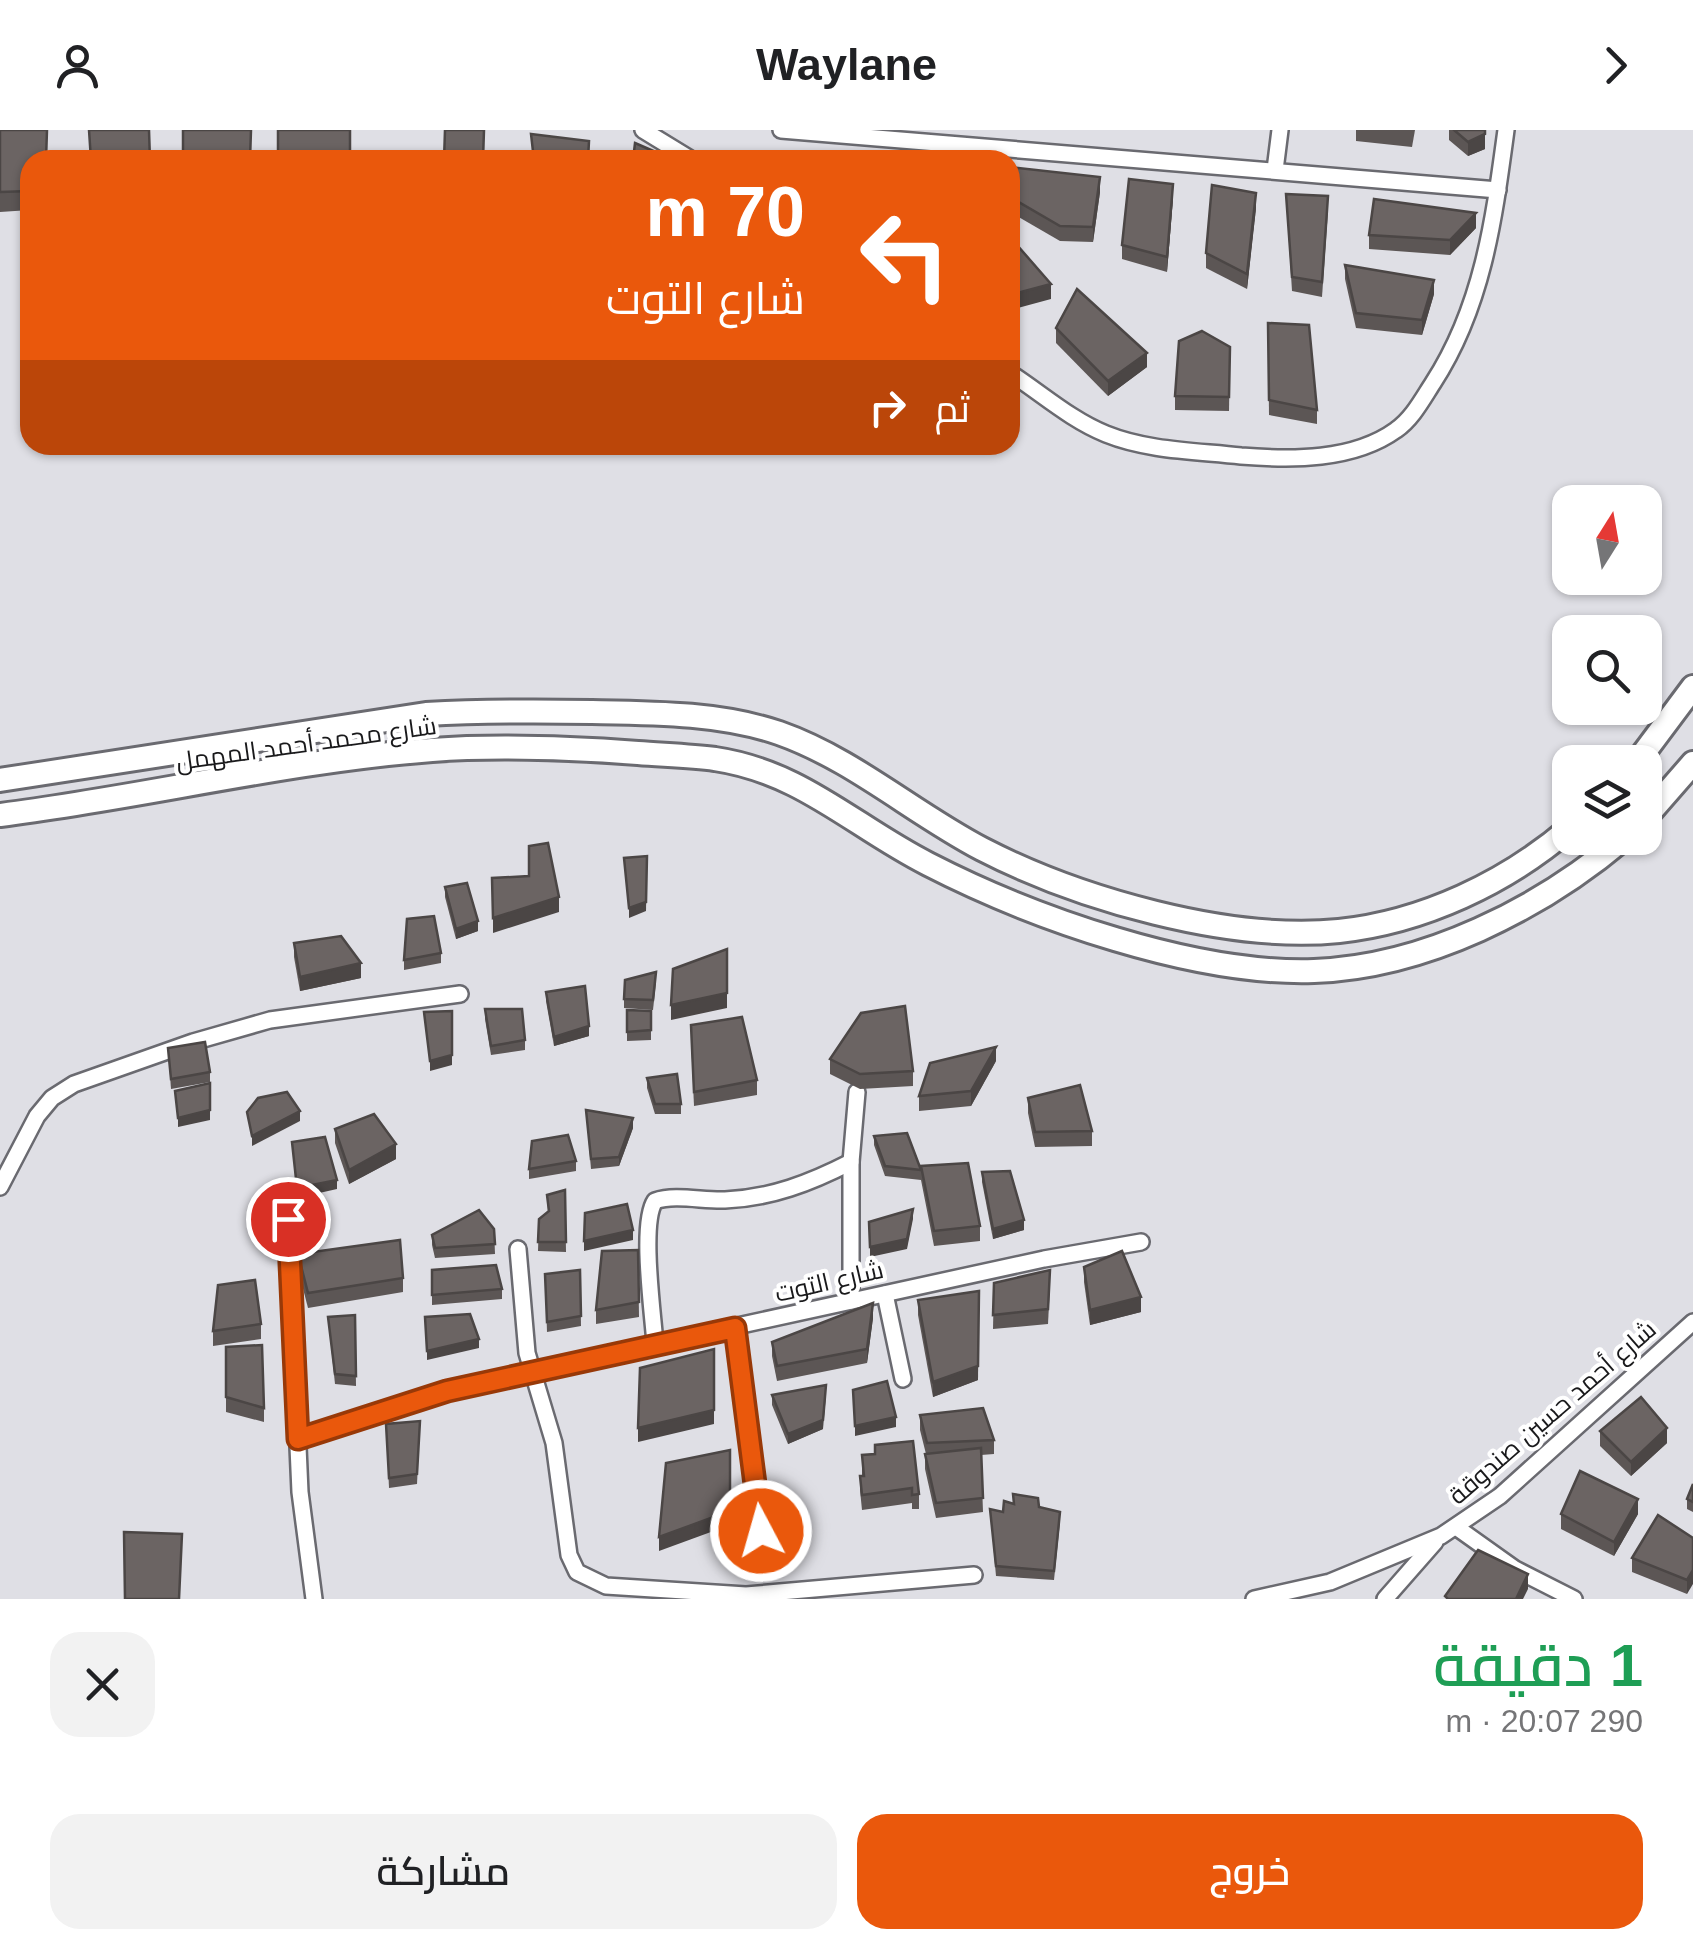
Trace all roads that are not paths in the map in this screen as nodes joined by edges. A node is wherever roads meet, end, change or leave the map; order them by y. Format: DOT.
graph roads {
  1 [pos="643,130"];
  2 [pos="780,130"];
  3 [pos="1280,130"];
  4 [pos="1506,130"];
  5 [pos="676,150"];
  6 [pos="1276,170"];
  7 [pos="1498,190"];
  8 [pos="1020,380"];
  9 [pos="1693,687"];
  10 [pos="1650,745"];
  11 [pos="1693,763"];
  12 [pos="0,780"];
  13 [pos="1662,799"];
  14 [pos="0,815"];
  15 [pos="1552,840"];
  16 [pos="1600,855"];
  17 [pos="460,994"];
  18 [pos="857,1092"];
  19 [pos="852,1162"];
  20 [pos="0,1186"];
  21 [pos="288,1219"];
  22 [pos="1142,1242"];
  23 [pos="518,1249"];
  24 [pos="885,1294"];
  25 [pos="852,1301"];
  26 [pos="1693,1322"];
  27 [pos="735,1328"];
  28 [pos="655,1344"];
  29 [pos="531,1370"];
  30 [pos="902,1379"];
  31 [pos="298,1439"];
  32 [pos="1456,1527"];
  33 [pos="761,1531"];
  34 [pos="1441,1536"];
  35 [pos="974,1574"];
  36 [pos="314,1599"];
  37 [pos="1254,1599"];
  38 [pos="1385,1599"];
  39 [pos="1574,1599"];
  1 -- 5 [label="street"];
  2 -- 6 [label="street"];
  3 -- 6 [label="street"];
  4 -- 7 [label="street"];
  6 -- 7 [label="street"];
  7 -- 8 [label="street"];
  9 -- 10 [label="main road"];
  11 -- 13 [label="main road"];
  12 -- 15 [label="main road, شارع محمد أحمد المهمل"];
  14 -- 16 [label="main road, شارع محمد أحمد المهمل"];
  17 -- 20 [label="street"];
  18 -- 19 [label="street"];
  19 -- 25 [label="street"];
  19 -- 28 [label="street"];
  21 -- 31 [label="street"];
  22 -- 24 [label="street, شارع التوت"];
  23 -- 29 [label="street"];
  24 -- 25 [label="street, شارع التوت"];
  24 -- 30 [label="street"];
  25 -- 27 [label="street, شارع التوت"];
  26 -- 32 [label="street, شارع أحمد حسين صندوقة"];
  27 -- 28 [label="street, شارع التوت"];
  27 -- 33 [label="street"];
  28 -- 29 [label="street, شارع التوت"];
  29 -- 31 [label="street, شارع التوت"];
  29 -- 35 [label="street"];
  31 -- 36 [label="street"];
  32 -- 34 [label="street, شارع أحمد حسين صندوقة"];
  32 -- 39 [label="street"];
  34 -- 37 [label="street, شارع أحمد حسين صندوقة"];
  34 -- 38 [label="street, شارع أحمد حسين صندوقة"];
}
